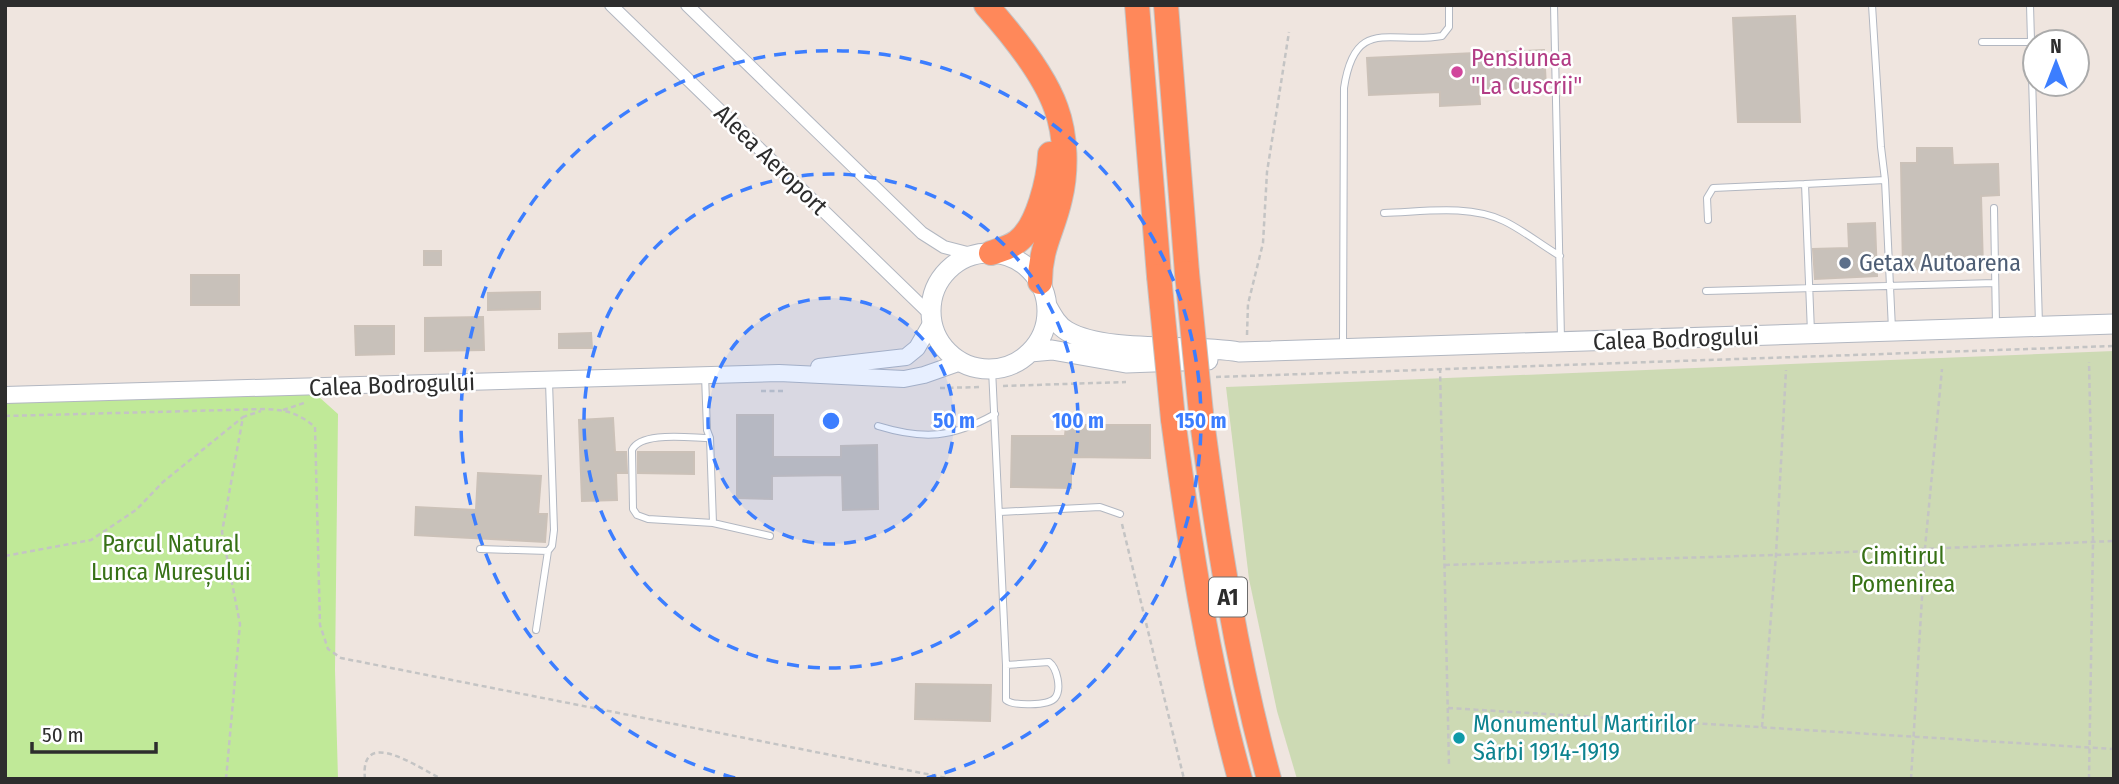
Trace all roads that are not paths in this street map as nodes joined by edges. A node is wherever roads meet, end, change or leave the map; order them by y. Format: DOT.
graph roads {
  1 [pos="611,5"];
  2 [pos="687,5"];
  3 [pos="986,5"];
  4 [pos="1137,5"];
  5 [pos="1166,5"];
  6 [pos="1449,5"];
  7 [pos="1554,5"];
  8 [pos="1872,5"];
  9 [pos="2030,5"];
  10 [pos="2031,28"];
  11 [pos="1982,42"];
  12 [pos="2021,42"];
  13 [pos="1037,74"];
  14 [pos="2033,98"];
  15 [pos="1885,180"];
  16 [pos="1805,184"];
  17 [pos="1994,208"];
  18 [pos="1384,212"];
  19 [pos="1708,220"];
  20 [pos="983,254"];
  21 [pos="1560,256"];
  22 [pos="1995,283"];
  23 [pos="1890,286"];
  24 [pos="1809,288"];
  25 [pos="1706,291"];
  26 [pos="1043,294"];
  27 [pos="931,318"];
  28 [pos="2114,324"];
  29 [pos="2039,327"];
  30 [pos="1996,328"];
  31 [pos="1892,331"];
  32 [pos="1811,334"];
  33 [pos="1562,343"];
  34 [pos="1343,350"];
  35 [pos="1030,352"];
  36 [pos="1243,352"];
  37 [pos="961,362"];
  38 [pos="779,373"];
  39 [pos="705,375"];
  40 [pos="994,378"];
  41 [pos="549,380"];
  42 [pos="5,395"];
  43 [pos="995,414"];
  44 [pos="878,426"];
  45 [pos="710,438"];
  46 [pos="1000,512"];
  47 [pos="1119,514"];
  48 [pos="713,523"];
  49 [pos="770,536"];
  50 [pos="480,550"];
  51 [pos="548,551"];
  52 [pos="536,630"];
  53 [pos="1006,665"];
  54 [pos="1240,779"];
  55 [pos="1269,779"];
  1 -- 27 [label="street, Aleea Aeroport"];
  2 -- 20 [label="street"];
  3 -- 13 [label="highway"];
  4 -- 54 [label="highway, A1, bridge"];
  5 -- 55 [label="highway, A1, bridge"];
  6 -- 34 [label="lane"];
  7 -- 21 [label="lane"];
  8 -- 15 [label="lane"];
  9 -- 10 [label="lane"];
  11 -- 12 [label="lane"];
  13 -- 20 [label="highway"];
  13 -- 26 [label="highway"];
  14 -- 29 [label="lane"];
  15 -- 16 [label="lane"];
  15 -- 23 [label="lane"];
  16 -- 19 [label="lane"];
  16 -- 24 [label="lane"];
  17 -- 22 [label="lane"];
  18 -- 21 [label="lane"];
  20 -- 26 [label="main road, Calea Bodrogului"];
  20 -- 27 [label="main road, Calea Bodrogului"];
  21 -- 33 [label="lane"];
  22 -- 23 [label="lane"];
  22 -- 30 [label="lane"];
  23 -- 24 [label="lane"];
  23 -- 31 [label="lane"];
  24 -- 25 [label="lane"];
  24 -- 32 [label="lane"];
  26 -- 35 [label="main road"];
  26 -- 36 [label="main road, Calea Bodrogului"];
  27 -- 37 [label="main road"];
  27 -- 38 [label="street, Calea Bodrogului"];
  28 -- 29 [label="main road, Calea Bodrogului"];
  29 -- 30 [label="main road, Calea Bodrogului"];
  30 -- 31 [label="main road, Calea Bodrogului"];
  31 -- 32 [label="main road, Calea Bodrogului"];
  32 -- 33 [label="main road, Calea Bodrogului"];
  33 -- 34 [label="main road, Calea Bodrogului"];
  34 -- 36 [label="main road, Calea Bodrogului"];
  35 -- 36 [label="main road, Calea Bodrogului"];
  35 -- 40 [label="main road, Calea Bodrogului"];
  37 -- 38 [label="street, Calea Bodrogului"];
  37 -- 40 [label="main road"];
  38 -- 39 [label="street, Calea Bodrogului"];
  39 -- 41 [label="street, Calea Bodrogului"];
  39 -- 45 [label="lane"];
  40 -- 43 [label="lane"];
  41 -- 42 [label="street, Calea Bodrogului"];
  41 -- 51 [label="lane"];
  43 -- 44 [label="lane"];
  43 -- 46 [label="lane"];
  45 -- 48 [label="lane"];
  45 -- 48 [label="lane"];
  46 -- 47 [label="lane"];
  46 -- 53 [label="lane"];
  48 -- 49 [label="lane"];
  50 -- 51 [label="lane"];
  51 -- 52 [label="lane"];
  53 -- 53 [label="lane"];
}
